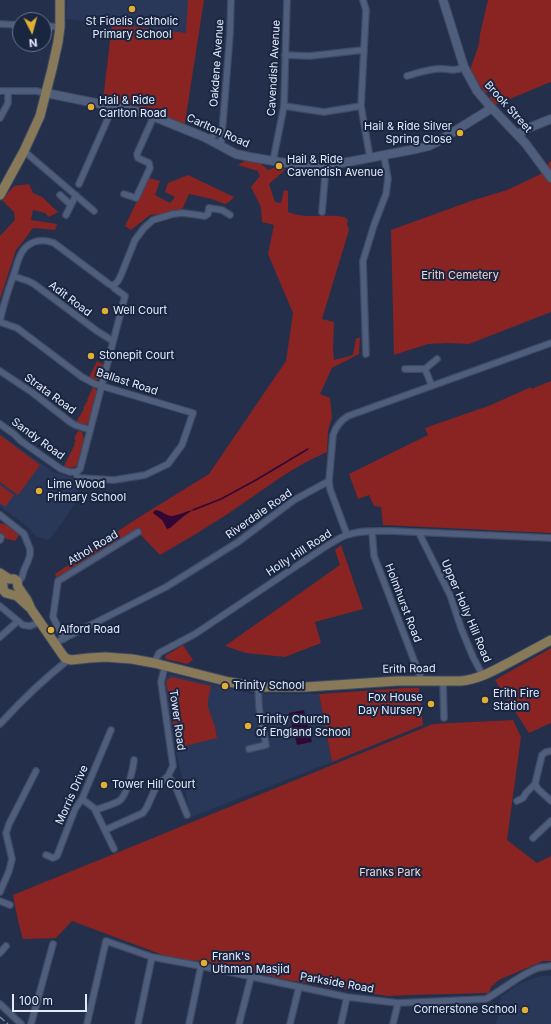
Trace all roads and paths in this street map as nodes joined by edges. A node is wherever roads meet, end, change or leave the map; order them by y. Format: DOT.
graph roads {
  1 [pos="60,0"];
  2 [pos="231,0"];
  3 [pos="287,0"];
  4 [pos="363,0"];
  5 [pos="443,0"];
  6 [pos="0,24"];
  7 [pos="12,25"];
  8 [pos="52,26"];
  9 [pos="60,27"];
  10 [pos="363,50"];
  11 [pos="285,55"];
  12 [pos="464,67"];
  13 [pos="408,76"];
  14 [pos="0,90"];
  15 [pos="8,91"];
  16 [pos="46,93"];
  17 [pos="284,106"];
  18 [pos="361,106"];
  19 [pos="113,107"];
  20 [pos="492,108"];
  21 [pos="154,116"];
  22 [pos="0,118"];
  23 [pos="551,119"];
  24 [pos="222,128"];
  25 [pos="518,135"];
  26 [pos="209,139"];
  27 [pos="221,146"];
  28 [pos="24,151"];
  29 [pos="384,156"];
  30 [pos="370,158"];
  31 [pos="273,161"];
  32 [pos="326,165"];
  33 [pos="551,178"];
  34 [pos="79,184"];
  35 [pos="60,194"];
  36 [pos="124,194"];
  37 [pos="0,195"];
  38 [pos="76,195"];
  39 [pos="71,205"];
  40 [pos="94,210"];
  41 [pos="322,212"];
  42 [pos="66,215"];
  43 [pos="230,215"];
  44 [pos="13,276"];
  45 [pos="113,286"];
  46 [pos="0,321"];
  47 [pos="113,341"];
  48 [pos="551,343"];
  49 [pos="366,354"];
  50 [pos="437,359"];
  51 [pos="405,369"];
  52 [pos="425,370"];
  53 [pos="0,371"];
  54 [pos="102,385"];
  55 [pos="432,386"];
  56 [pos="193,413"];
  57 [pos="0,424"];
  58 [pos="90,430"];
  59 [pos="76,472"];
  60 [pos="329,481"];
  61 [pos="0,515"];
  62 [pos="372,531"];
  63 [pos="138,532"];
  64 [pos="419,532"];
  65 [pos="347,535"];
  66 [pos="551,538"];
  67 [pos="0,573"];
  68 [pos="10,583"];
  69 [pos="0,606"];
  70 [pos="32,609"];
  71 [pos="18,621"];
  72 [pos="40,622"];
  73 [pos="0,638"];
  74 [pos="64,638"];
  75 [pos="551,640"];
  76 [pos="55,643"];
  77 [pos="68,660"];
  78 [pos="154,663"];
  79 [pos="165,666"];
  80 [pos="483,676"];
  81 [pos="422,681"];
  82 [pos="442,681"];
  83 [pos="258,687"];
  84 [pos="444,718"];
  85 [pos="0,724"];
  86 [pos="111,730"];
  87 [pos="249,749"];
  88 [pos="551,751"];
  89 [pos="134,760"];
  90 [pos="36,771"];
  91 [pos="168,776"];
  92 [pos="535,784"];
  93 [pos="82,799"];
  94 [pos="551,801"];
  95 [pos="517,802"];
  96 [pos="96,810"];
  97 [pos="187,814"];
  98 [pos="551,821"];
  99 [pos="105,830"];
  100 [pos="533,838"];
  101 [pos="114,849"];
  102 [pos="46,855"];
  103 [pos="0,892"];
  104 [pos="0,901"];
  105 [pos="10,904"];
  106 [pos="53,944"];
  107 [pos="6,946"];
  108 [pos="0,953"];
  109 [pos="152,957"];
  110 [pos="201,966"];
  111 [pos="551,966"];
  112 [pos="251,977"];
  113 [pos="299,987"];
  114 [pos="347,997"];
  115 [pos="398,1003"];
  116 [pos="0,1004"];
  117 [pos="21,1024"];
  118 [pos="32,1024"];
  119 [pos="87,1024"];
  120 [pos="138,1024"];
  121 [pos="188,1024"];
  122 [pos="240,1024"];
  123 [pos="290,1024"];
  124 [pos="341,1024"];
  125 [pos="393,1024"];
  1 -- 9 [label="main road"];
  2 -- 24 [label="street, Oakdene Avenue"];
  3 -- 11 [label="street, Cavendish Avenue"];
  4 -- 10 [label="street"];
  5 -- 12 [label="street, Brook Street"];
  6 -- 7 [label="street"];
  8 -- 9 [label="street"];
  9 -- 16 [label="main road"];
  10 -- 11 [label="street"];
  10 -- 18 [label="street"];
  11 -- 17 [label="street, Cavendish Avenue"];
  12 -- 13 [label="street"];
  12 -- 20 [label="street, Brook Street"];
  14 -- 15 [label="street"];
  15 -- 16 [label="street"];
  15 -- 22 [label="street"];
  16 -- 19 [label="street, Carlton Road"];
  16 -- 28 [label="main road"];
  17 -- 18 [label="street"];
  17 -- 31 [label="street, Cavendish Avenue"];
  18 -- 30 [label="street"];
  19 -- 21 [label="street, Carlton Road"];
  19 -- 34 [label="street"];
  20 -- 25 [label="street, Brook Street"];
  20 -- 29 [label="street, Carlton Road"];
  21 -- 26 [label="street, Carlton Road"];
  21 -- 36 [label="street"];
  23 -- 25 [label="street"];
  24 -- 26 [label="street"];
  24 -- 27 [label="street, Oakdene Avenue"];
  25 -- 33 [label="street, Brook Street"];
  26 -- 27 [label="street, Carlton Road"];
  27 -- 31 [label="street, Carlton Road"];
  28 -- 37 [label="main road"];
  28 -- 38 [label="street"];
  29 -- 30 [label="street, Carlton Road"];
  29 -- 49 [label="street"];
  30 -- 32 [label="street, Carlton Road"];
  31 -- 32 [label="street, Carlton Road"];
  32 -- 41 [label="street"];
  35 -- 39 [label="street"];
  38 -- 39 [label="street"];
  38 -- 40 [label="street"];
  39 -- 42 [label="street"];
  43 -- 45 [label="street"];
  44 -- 45 [label="street"];
  44 -- 46 [label="street"];
  44 -- 47 [label="street, Adit Road"];
  45 -- 47 [label="street"];
  46 -- 54 [label="street, Ballast Road"];
  47 -- 54 [label="street"];
  48 -- 55 [label="street"];
  50 -- 52 [label="street"];
  51 -- 52 [label="street"];
  52 -- 55 [label="street"];
  53 -- 58 [label="street, Strata Road"];
  54 -- 56 [label="street, Ballast Road"];
  54 -- 58 [label="street"];
  55 -- 60 [label="street"];
  56 -- 59 [label="street, Sandy Road"];
  57 -- 59 [label="street, Sandy Road"];
  58 -- 59 [label="street"];
  60 -- 65 [label="street"];
  60 -- 74 [label="street, Riverdale Road"];
  61 -- 68 [label="street"];
  62 -- 64 [label="street, Holly Hill Road"];
  62 -- 65 [label="street, Holly Hill Road"];
  62 -- 81 [label="street, Holmhurst Road"];
  63 -- 74 [label="street, Athol Road"];
  64 -- 66 [label="street, Holly Hill Road"];
  64 -- 80 [label="street, Upper Holly Hill Road"];
  65 -- 78 [label="street, Holly Hill Road"];
  67 -- 68 [label="main road"];
  68 -- 70 [label="main road"];
  68 -- 70 [label="main road"];
  69 -- 71 [label="street"];
  70 -- 72 [label="main road"];
  71 -- 72 [label="street"];
  71 -- 73 [label="street"];
  72 -- 76 [label="main road"];
  74 -- 76 [label="street, Riverdale Road"];
  75 -- 80 [label="main road, Erith Road"];
  76 -- 77 [label="main road"];
  77 -- 78 [label="main road, Erith Road"];
  77 -- 85 [label="street"];
  78 -- 79 [label="main road, Erith Road"];
  79 -- 83 [label="main road, Erith Road"];
  79 -- 91 [label="street, Tower Road"];
  80 -- 82 [label="main road, Erith Road"];
  81 -- 82 [label="main road, Erith Road"];
  81 -- 83 [label="main road, Erith Road"];
  82 -- 84 [label="street"];
  83 -- 87 [label="street"];
  86 -- 93 [label="street, Morris Drive"];
  88 -- 92 [label="street"];
  89 -- 96 [label="street"];
  90 -- 103 [label="street"];
  91 -- 97 [label="street"];
  91 -- 99 [label="street"];
  92 -- 94 [label="street"];
  92 -- 95 [label="street"];
  93 -- 96 [label="street"];
  93 -- 102 [label="street, Morris Drive"];
  96 -- 99 [label="street"];
  98 -- 100 [label="street"];
  99 -- 101 [label="street"];
  104 -- 105 [label="street"];
  106 -- 118 [label="street"];
  107 -- 108 [label="street"];
  109 -- 110 [label="street, Parkside Road"];
  109 -- 119 [label="street, Parkside Road"];
  109 -- 120 [label="street"];
  110 -- 112 [label="street, Parkside Road"];
  110 -- 121 [label="street"];
  111 -- 115 [label="street, Parkside Road"];
  112 -- 113 [label="street, Parkside Road"];
  112 -- 122 [label="street"];
  113 -- 114 [label="street, Parkside Road"];
  113 -- 123 [label="street"];
  114 -- 115 [label="street, Parkside Road"];
  114 -- 124 [label="street"];
  115 -- 125 [label="street"];
  116 -- 117 [label="street"];
}
